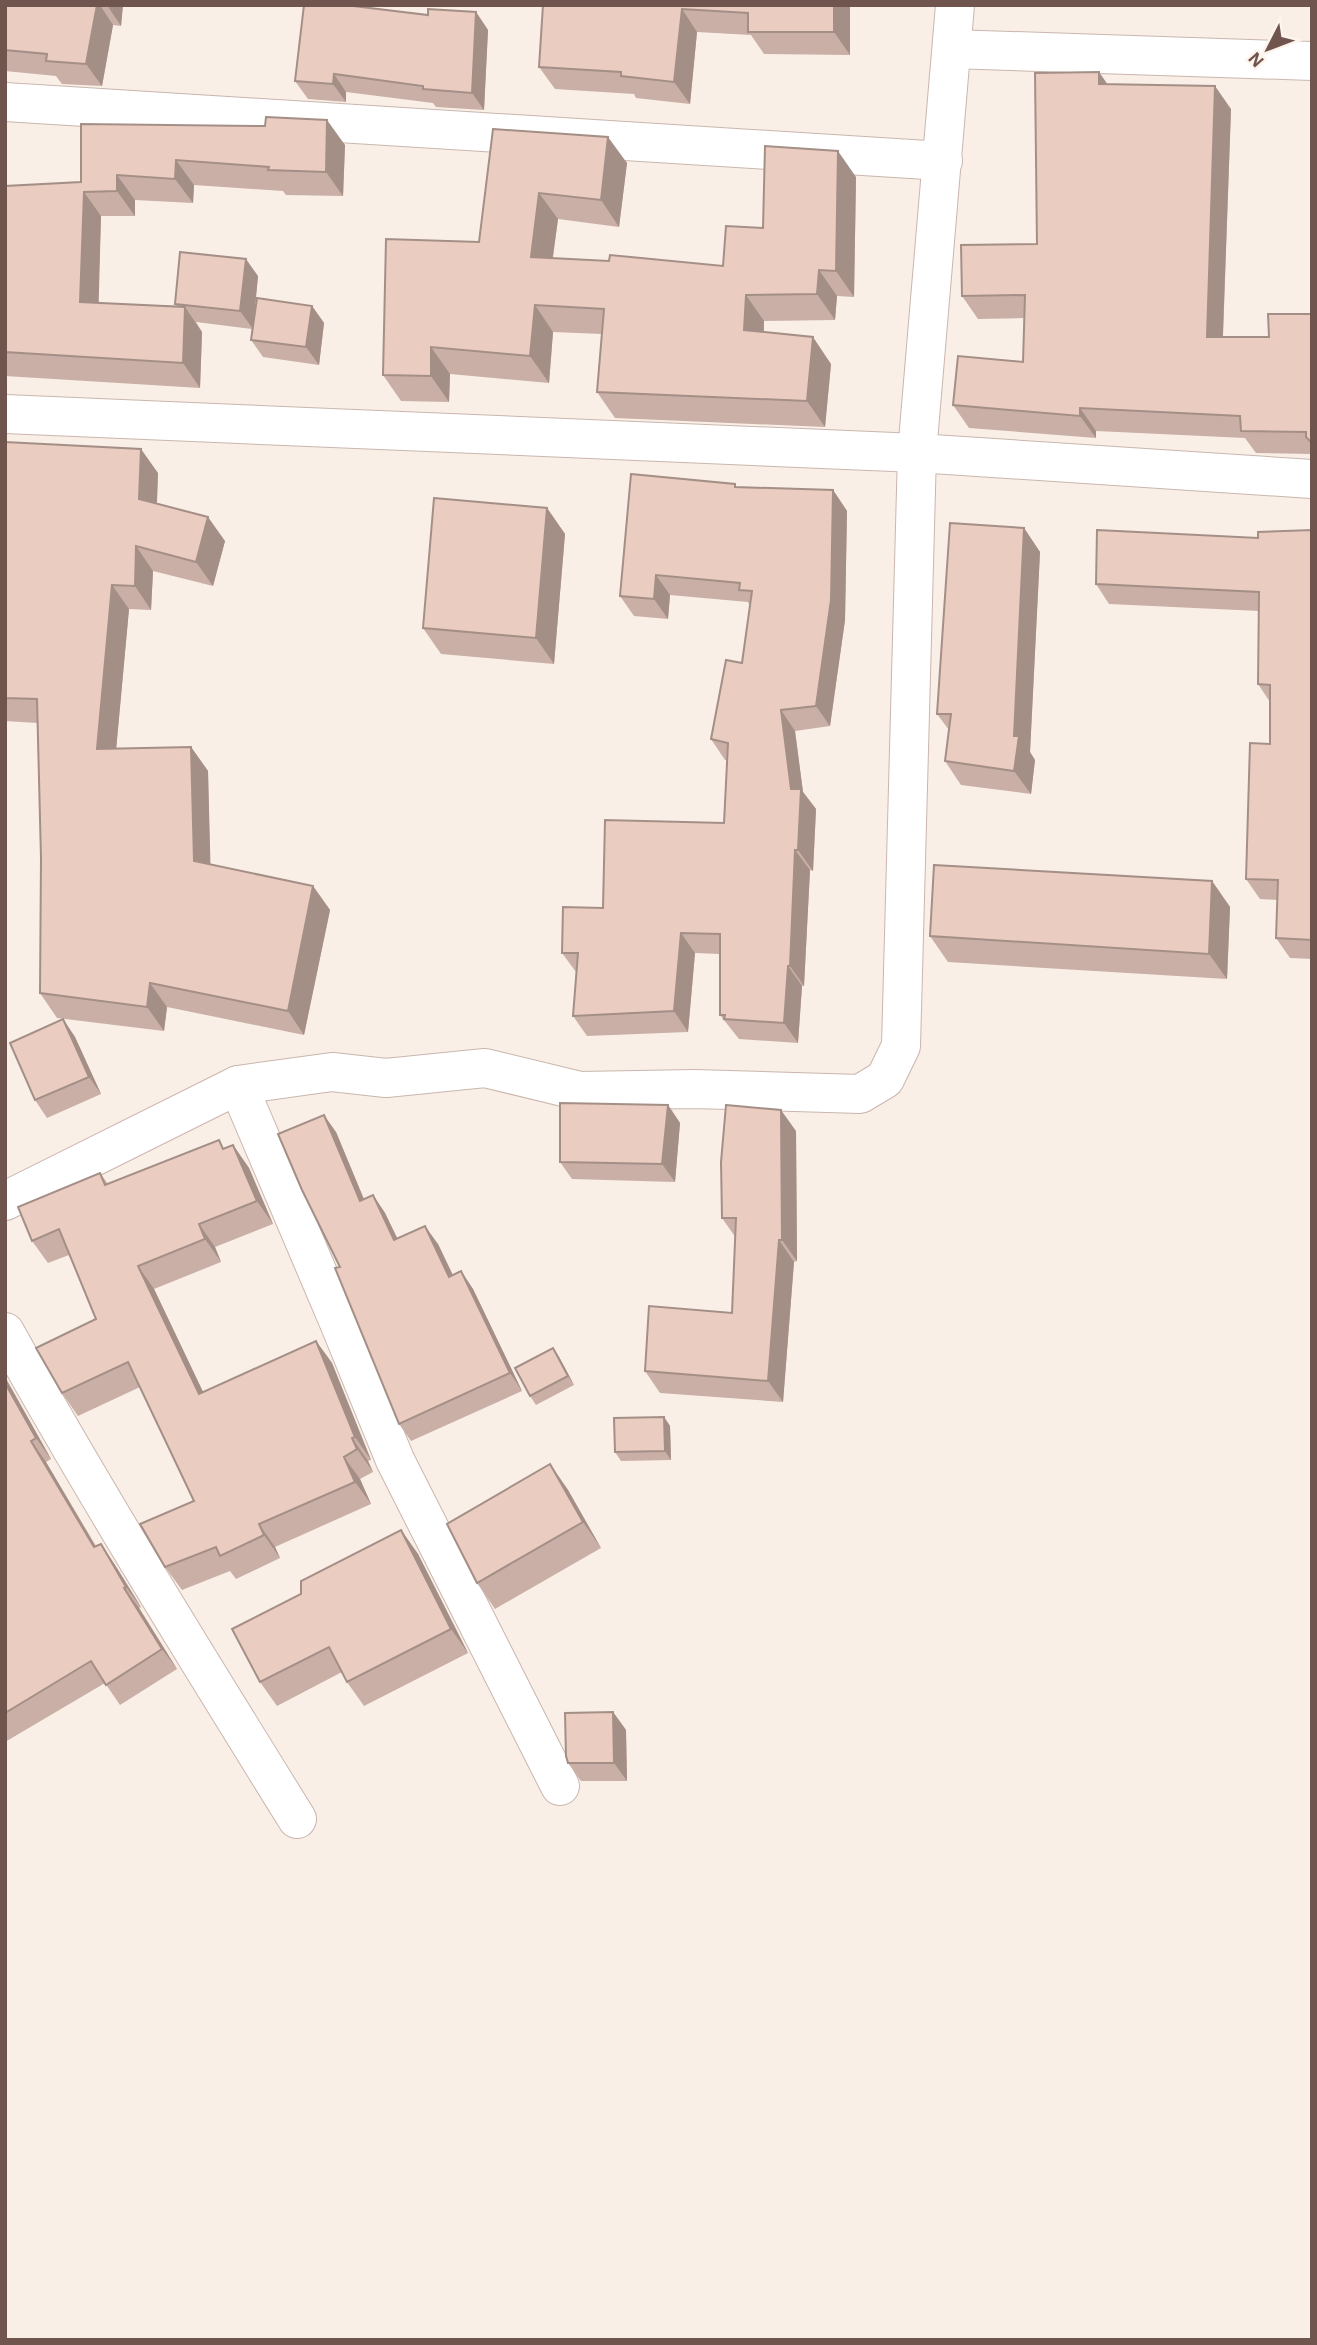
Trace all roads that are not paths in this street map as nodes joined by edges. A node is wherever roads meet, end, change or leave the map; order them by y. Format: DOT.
graph roads {
  1 [pos="955,5"];
  2 [pos="952,49"];
  3 [pos="1312,61"];
  4 [pos="5,102"];
  5 [pos="943,161"];
  6 [pos="5,414"];
  7 [pos="917,453"];
  8 [pos="1312,479"];
  9 [pos="238,1085"];
  10 [pos="5,1201"];
  11 [pos="5,1332"];
  12 [pos="560,1786"];
  13 [pos="297,1819"];
  1 -- 2 [label="street"];
  2 -- 3 [label="street"];
  2 -- 5 [label="street"];
  4 -- 5 [label="street"];
  5 -- 7 [label="street"];
  6 -- 7 [label="street"];
  7 -- 8 [label="street"];
  7 -- 9 [label="street"];
  9 -- 10 [label="street"];
  9 -- 12 [label="street"];
  11 -- 13 [label="street"];
}
